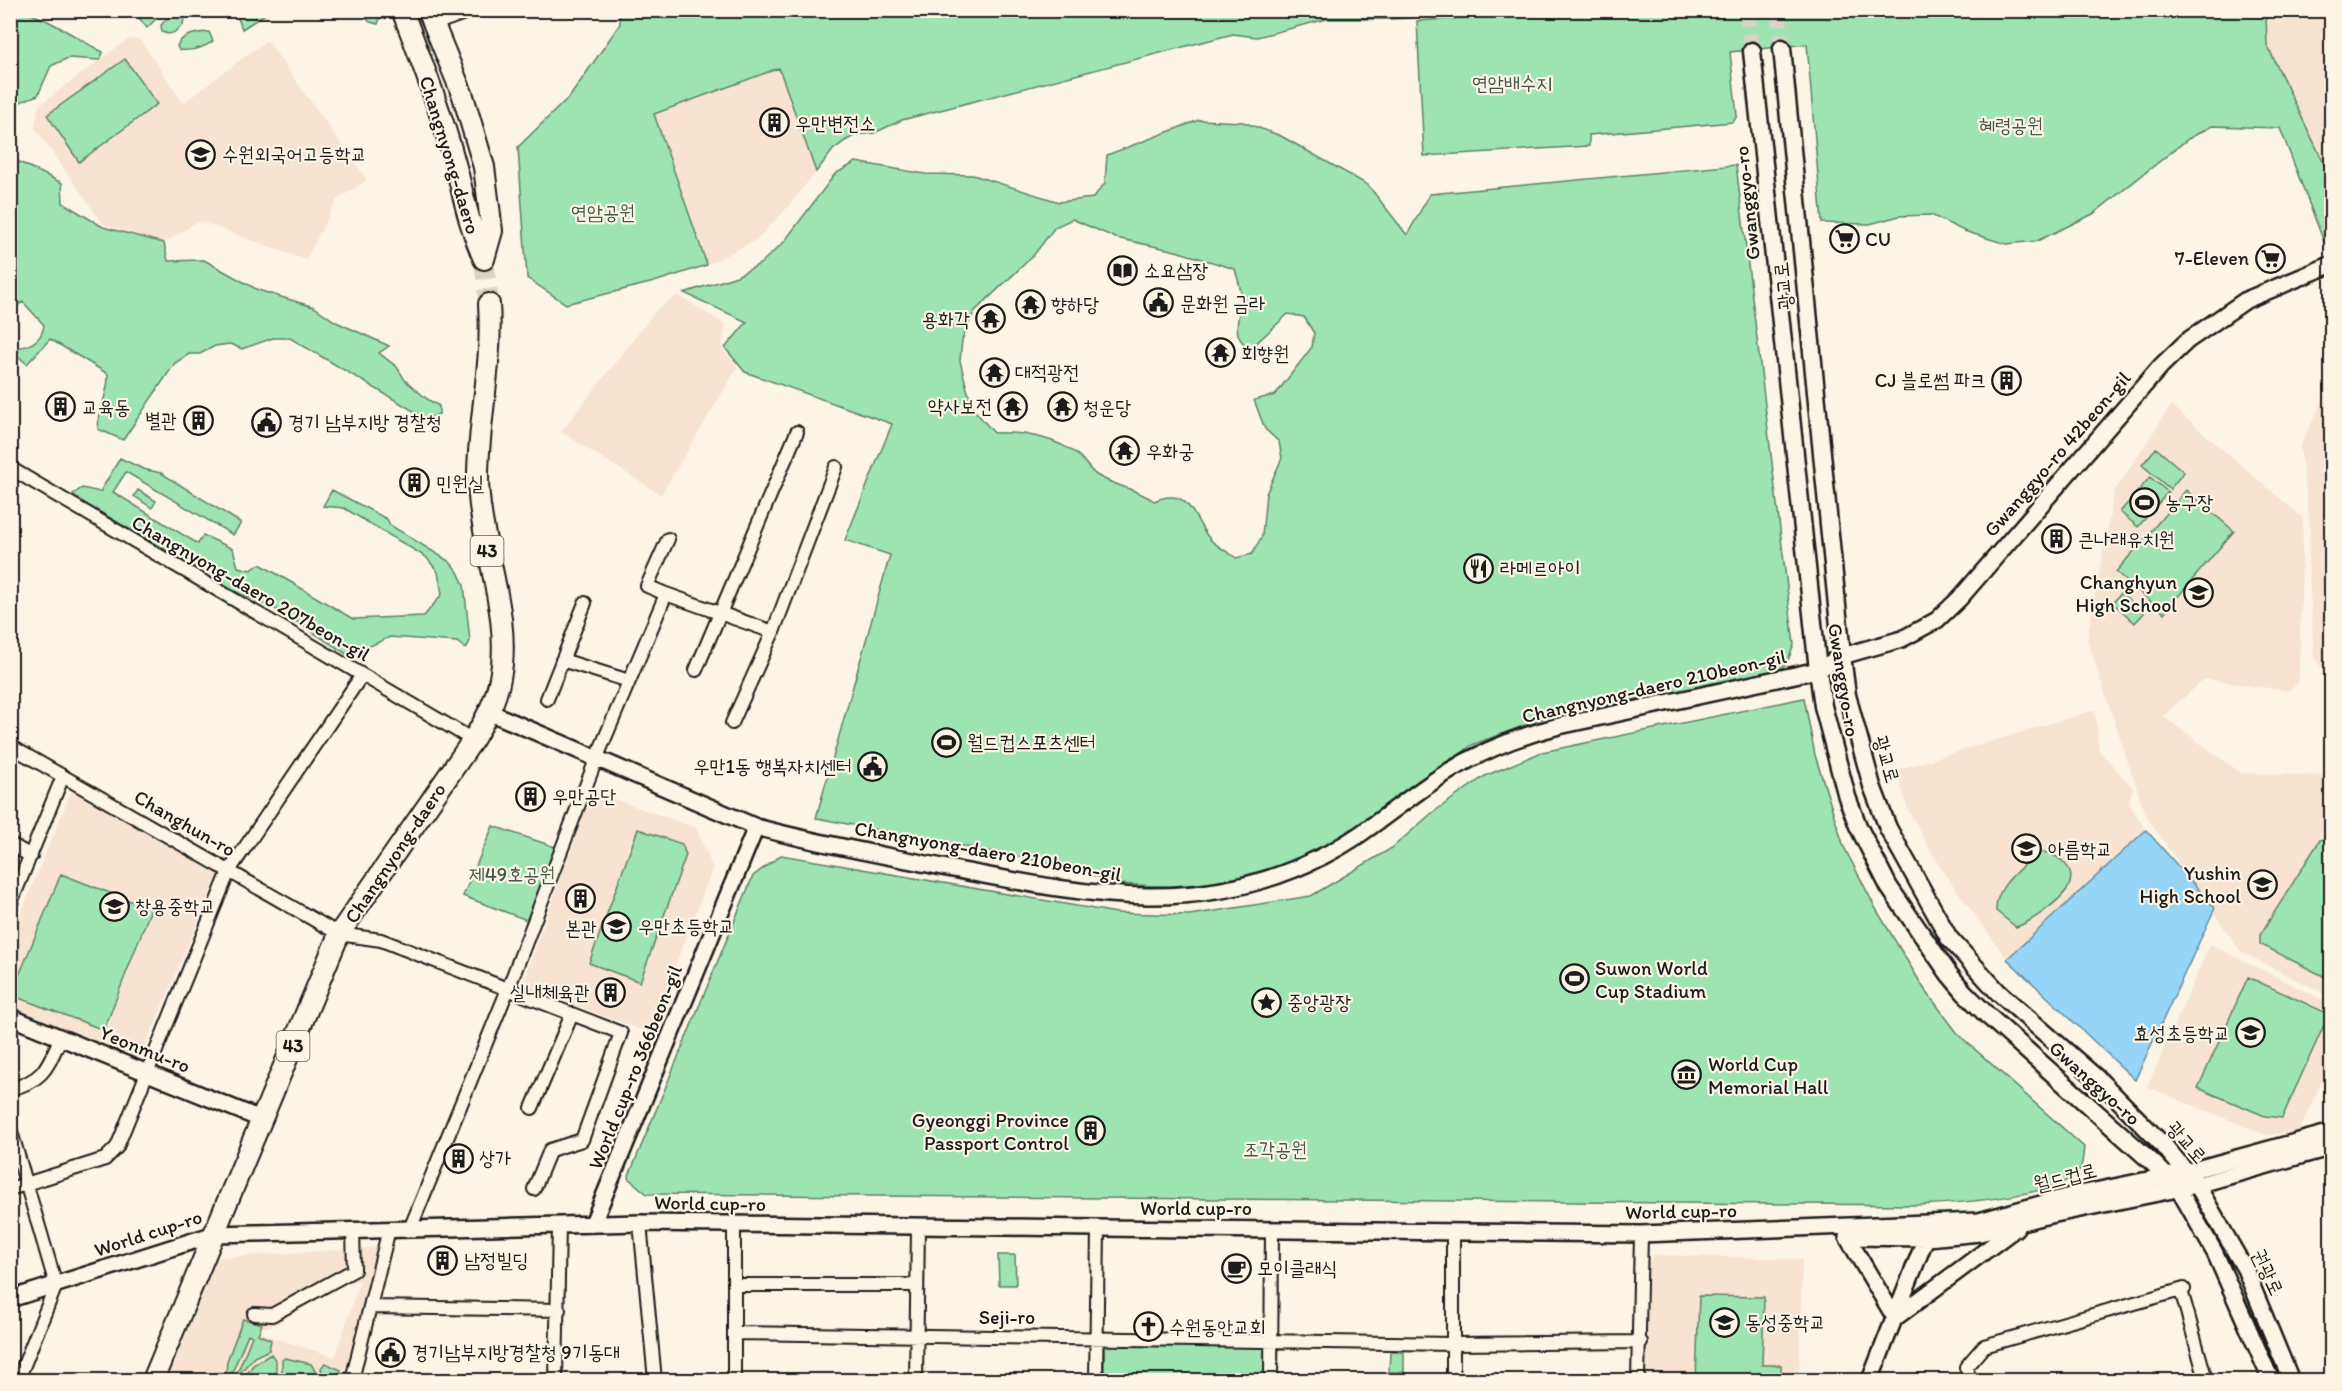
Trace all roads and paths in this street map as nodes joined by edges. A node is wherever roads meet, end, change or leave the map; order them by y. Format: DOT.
graph roads {
  1 [pos="402,10"];
  2 [pos="473,10"];
  3 [pos="431,17"];
  4 [pos="1782,48"];
  5 [pos="1752,51"];
  6 [pos="2330,265"];
  7 [pos="489,304"];
  8 [pos="797,432"];
  9 [pos="836,467"];
  10 [pos="10,468"];
  11 [pos="668,539"];
  12 [pos="666,594"];
  13 [pos="585,603"];
  14 [pos="722,614"];
  15 [pos="773,632"];
  16 [pos="1842,656"];
  17 [pos="562,660"];
  18 [pos="696,670"];
  19 [pos="1818,670"];
  20 [pos="362,675"];
  21 [pos="629,681"];
  22 [pos="547,699"];
  23 [pos="489,712"];
  24 [pos="732,723"];
  25 [pos="473,740"];
  26 [pos="10,746"];
  27 [pos="597,757"];
  28 [pos="63,776"];
  29 [pos="756,827"];
  30 [pos="10,844"];
  31 [pos="31,856"];
  32 [pos="229,871"];
  33 [pos="11,904"];
  34 [pos="339,934"];
  35 [pos="508,989"];
  36 [pos="572,1014"];
  37 [pos="10,1017"];
  38 [pos="61,1037"];
  39 [pos="146,1072"];
  40 [pos="10,1089"];
  41 [pos="532,1108"];
  42 [pos="263,1120"];
  43 [pos="10,1128"];
  44 [pos="2331,1132"];
  45 [pos="2331,1147"];
  46 [pos="2164,1176"];
  47 [pos="2191,1178"];
  48 [pos="27,1184"];
  49 [pos="2178,1188"];
  50 [pos="10,1189"];
  51 [pos="534,1189"];
  52 [pos="2025,1221"];
  53 [pos="593,1223"];
  54 [pos="640,1223"];
  55 [pos="559,1225"];
  56 [pos="734,1225"];
  57 [pos="918,1227"];
  58 [pos="1098,1228"];
  59 [pos="389,1229"];
  60 [pos="410,1229"];
  61 [pos="1804,1229"];
  62 [pos="353,1230"];
  63 [pos="1272,1230"];
  64 [pos="1453,1231"];
  65 [pos="1929,1231"];
  66 [pos="215,1234"];
  67 [pos="1641,1234"];
  68 [pos="1848,1237"];
  69 [pos="56,1285"];
  70 [pos="735,1285"];
  71 [pos="916,1285"];
  72 [pos="10,1299"];
  73 [pos="371,1307"];
  74 [pos="559,1310"];
  75 [pos="254,1314"];
  76 [pos="1895,1318"];
  77 [pos="735,1333"];
  78 [pos="916,1336"];
  79 [pos="1097,1337"];
  80 [pos="1271,1341"];
  81 [pos="1641,1342"];
  82 [pos="1453,1344"];
  83 [pos="18,1380"];
  84 [pos="153,1380"];
  85 [pos="352,1380"];
  86 [pos="556,1380"];
  87 [pos="655,1380"];
  88 [pos="734,1380"];
  89 [pos="916,1380"];
  90 [pos="1096,1380"];
  91 [pos="1271,1380"];
  92 [pos="1453,1380"];
  93 [pos="1638,1380"];
  94 [pos="1870,1380"];
  95 [pos="1970,1380"];
  96 [pos="2206,1380"];
  97 [pos="2271,1380"];
  98 [pos="2292,1380"];
  1 -- 3 [label="main road, Changnyong-daero"];
  2 -- 3 [label="street"];
  4 -- 16 [label="main road, 광교로"];
  5 -- 19 [label="main road, Gwanggyo-ro"];
  6 -- 16 [label="street, Gwanggyo-ro 42beon-gil"];
  7 -- 23 [label="main road, Changnyong-daero / 43"];
  8 -- 14 [label="street"];
  9 -- 15 [label="street"];
  10 -- 20 [label="street, Changnyong-daero 207beon-gil"];
  11 -- 12 [label="street"];
  12 -- 14 [label="street"];
  12 -- 21 [label="street"];
  13 -- 17 [label="street"];
  14 -- 15 [label="street"];
  14 -- 18 [label="street"];
  15 -- 24 [label="street"];
  16 -- 19 [label="street, Gwanggyo-ro 42beon-gil"];
  16 -- 47 [label="main road, 광교로"];
  17 -- 21 [label="street"];
  17 -- 22 [label="street"];
  19 -- 29 [label="street, Changnyong-daero 210beon-gil"];
  19 -- 46 [label="main road, Gwanggyo-ro"];
  20 -- 25 [label="street, Changnyong-daero 207beon-gil"];
  20 -- 32 [label="street"];
  21 -- 27 [label="street"];
  23 -- 25 [label="main road, Changnyong-daero / 43"];
  23 -- 27 [label="street, Changnyong-daero 210beon-gil"];
  25 -- 34 [label="main road, Changnyong-daero / 43"];
  26 -- 28 [label="street, Changhun-ro"];
  27 -- 29 [label="street, Changnyong-daero 210beon-gil"];
  27 -- 35 [label="street"];
  28 -- 31 [label="street"];
  28 -- 32 [label="street, Changhun-ro"];
  29 -- 53 [label="street, World cup-ro 366beon-gil"];
  30 -- 31 [label="street"];
  31 -- 33 [label="street"];
  32 -- 34 [label="street, Changhun-ro"];
  32 -- 39 [label="street"];
  34 -- 35 [label="street"];
  34 -- 42 [label="main road, Changnyong-daero / 43"];
  35 -- 36 [label="street"];
  35 -- 60 [label="street"];
  36 -- 41 [label="street"];
  36 -- 51 [label="street"];
  37 -- 38 [label="street, Yeonmu-ro"];
  38 -- 39 [label="street, Yeonmu-ro"];
  38 -- 40 [label="street"];
  39 -- 42 [label="street, Yeonmu-ro"];
  39 -- 48 [label="street"];
  42 -- 66 [label="main road, Changnyong-daero / 43"];
  43 -- 48 [label="street"];
  44 -- 47 [label="street, 월드컵로"];
  45 -- 47 [label="street, World cup-ro"];
  46 -- 47 [label="street, 월드컵로"];
  46 -- 49 [label="main road, Gwanggyo-ro"];
  46 -- 65 [label="street, 월드컵로"];
  47 -- 49 [label="street, World cup-ro"];
  47 -- 98 [label="street, 권광로"];
  48 -- 50 [label="street"];
  48 -- 69 [label="street"];
  49 -- 52 [label="street, World cup-ro"];
  49 -- 97 [label="street"];
  52 -- 65 [label="street, World cup-ro"];
  52 -- 76 [label="street"];
  53 -- 54 [label="street, World cup-ro"];
  53 -- 55 [label="street, World cup-ro"];
  54 -- 56 [label="street, World cup-ro"];
  54 -- 87 [label="street"];
  55 -- 60 [label="street, World cup-ro"];
  55 -- 74 [label="street"];
  56 -- 57 [label="street, World cup-ro"];
  56 -- 70 [label="street"];
  57 -- 58 [label="street, World cup-ro"];
  57 -- 71 [label="street"];
  58 -- 63 [label="street, World cup-ro"];
  58 -- 79 [label="street"];
  59 -- 60 [label="street, World cup-ro"];
  59 -- 62 [label="street, World cup-ro"];
  59 -- 73 [label="street"];
  61 -- 65 [label="street, 월드컵로"];
  61 -- 67 [label="street, World cup-ro"];
  61 -- 68 [label="street, World cup-ro"];
  62 -- 66 [label="street, World cup-ro"];
  62 -- 75 [label="street"];
  63 -- 64 [label="street, World cup-ro"];
  63 -- 80 [label="street"];
  64 -- 67 [label="street, World cup-ro"];
  64 -- 82 [label="street"];
  65 -- 68 [label="street, World cup-ro"];
  65 -- 76 [label="street"];
  66 -- 69 [label="street, World cup-ro"];
  66 -- 84 [label="main road, Changnyong-daero / 43"];
  67 -- 81 [label="street"];
  68 -- 76 [label="street"];
  69 -- 72 [label="street, World cup-ro"];
  69 -- 83 [label="street"];
  70 -- 71 [label="street"];
  70 -- 77 [label="street"];
  71 -- 78 [label="street"];
  73 -- 74 [label="street"];
  73 -- 85 [label="street"];
  74 -- 86 [label="street"];
  76 -- 94 [label="street"];
  77 -- 78 [label="street, Seji-ro"];
  77 -- 88 [label="street"];
  78 -- 79 [label="street, Seji-ro"];
  78 -- 89 [label="street"];
  79 -- 80 [label="street, Seji-ro"];
  79 -- 90 [label="street"];
  80 -- 82 [label="street, Seji-ro"];
  80 -- 91 [label="street"];
  81 -- 82 [label="street, Seji-ro"];
  81 -- 93 [label="street"];
  82 -- 92 [label="street"];
  95 -- 96 [label="street"];
}
